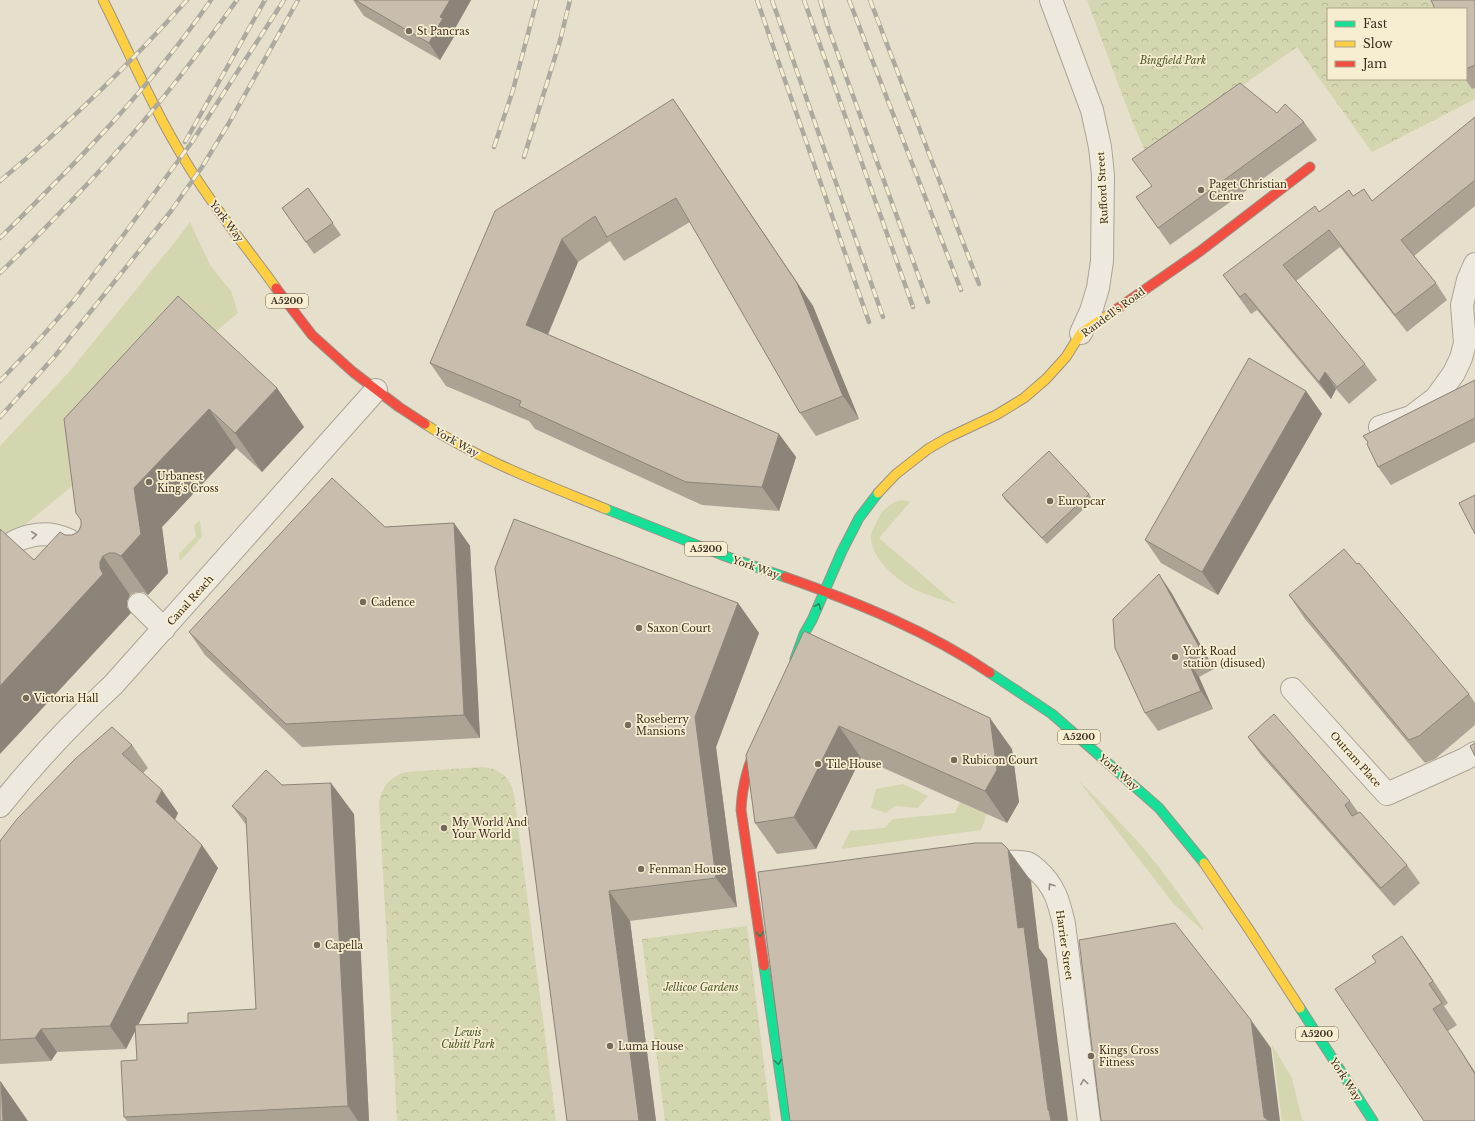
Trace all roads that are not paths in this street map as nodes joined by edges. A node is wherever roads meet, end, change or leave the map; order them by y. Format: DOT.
graph roads {
  1 [pos="103,0"];
  2 [pos="1052,0"];
  3 [pos="1310,167"];
  4 [pos="1475,264"];
  5 [pos="1081,333"];
  6 [pos="376,390"];
  7 [pos="1380,427"];
  8 [pos="0,552"];
  9 [pos="96,562"];
  10 [pos="825,591"];
  11 [pos="139,604"];
  12 [pos="164,629"];
  13 [pos="792,664"];
  14 [pos="1292,689"];
  15 [pos="763,729"];
  16 [pos="1475,753"];
  17 [pos="0,806"];
  18 [pos="967,866"];
  19 [pos="787,1121"];
  20 [pos="1089,1121"];
  21 [pos="1373,1121"];
  1 -- 6 [label="main road, York Way / A5200"];
  2 -- 5 [label="street, Rufford Street"];
  3 -- 5 [label="main road, Randell's Road"];
  4 -- 7 [label="street"];
  5 -- 10 [label="main road, Randell's Road"];
  6 -- 10 [label="main road, York Way / A5200"];
  6 -- 12 [label="street, Canal Reach"];
  8 -- 9 [label="street, one-way"];
  13 -- 10 [label="main road, Randell's Road, one-way"];
  10 -- 21 [label="main road, York Way / A5200"];
  11 -- 12 [label="street"];
  12 -- 17 [label="street, Canal Reach"];
  14 -- 16 [label="street, Outram Place"];
  15 -- 19 [label="main road, one-way"];
  20 -- 18 [label="street, Harrier Street, one-way"];
}
